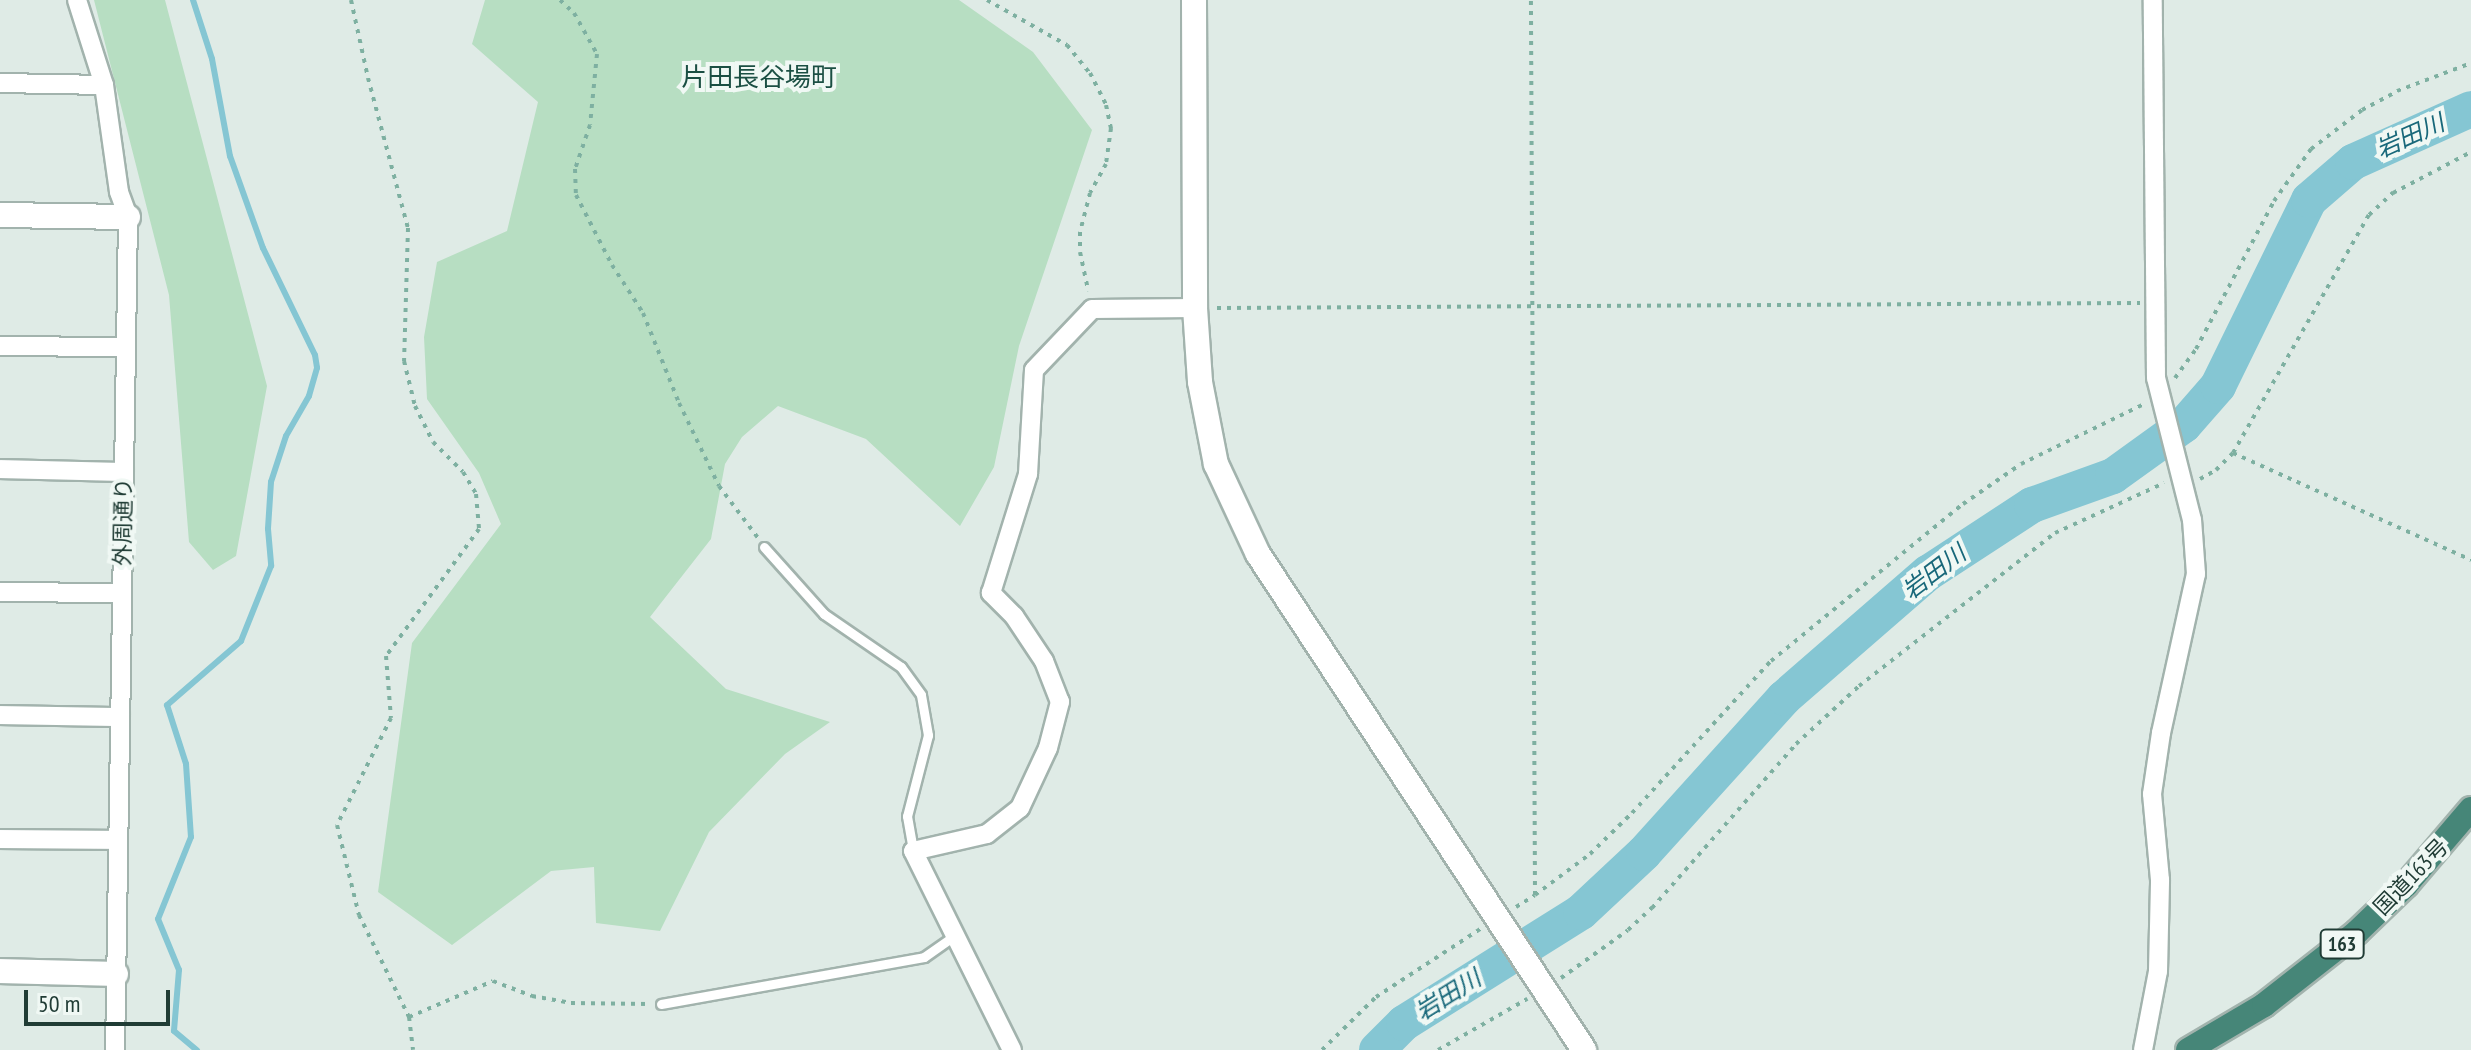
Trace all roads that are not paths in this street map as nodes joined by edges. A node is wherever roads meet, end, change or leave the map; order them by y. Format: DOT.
graph roads {
  1 [pos="77,0"];
  2 [pos="1194,0"];
  3 [pos="2153,0"];
  4 [pos="0,83"];
  5 [pos="104,85"];
  6 [pos="0,215"];
  7 [pos="128,217"];
  8 [pos="1195,308"];
  9 [pos="0,346"];
  10 [pos="126,347"];
  11 [pos="0,469"];
  12 [pos="124,472"];
  13 [pos="764,547"];
  14 [pos="0,592"];
  15 [pos="122,593"];
  16 [pos="0,715"];
  17 [pos="120,717"];
  18 [pos="2471,809"];
  19 [pos="0,839"];
  20 [pos="118,840"];
  21 [pos="913,851"];
  22 [pos="953,937"];
  23 [pos="0,971"];
  24 [pos="116,974"];
  25 [pos="661,1004"];
  26 [pos="115,1050"];
  27 [pos="1012,1050"];
  28 [pos="1584,1050"];
  29 [pos="2143,1050"];
  30 [pos="2188,1050"];
  1 -- 5 [label="street, 外周通り"];
  2 -- 8 [label="street"];
  3 -- 29 [label="street"];
  4 -- 5 [label="street"];
  5 -- 7 [label="street, 外周通り"];
  6 -- 7 [label="street"];
  7 -- 10 [label="street, 外周通り"];
  8 -- 21 [label="street"];
  8 -- 28 [label="street"];
  9 -- 10 [label="street"];
  10 -- 12 [label="street, 外周通り"];
  11 -- 12 [label="street"];
  12 -- 15 [label="street, 外周通り"];
  13 -- 21 [label="lane"];
  14 -- 15 [label="street"];
  15 -- 17 [label="street, 外周通り"];
  16 -- 17 [label="street"];
  17 -- 20 [label="street, 外周通り"];
  18 -- 30 [label="highway, 国道163号 / 163"];
  19 -- 20 [label="street"];
  20 -- 24 [label="street, 外周通り"];
  21 -- 22 [label="street"];
  22 -- 25 [label="lane"];
  22 -- 27 [label="street"];
  23 -- 24 [label="street"];
  24 -- 26 [label="street, 外周通り"];
}
